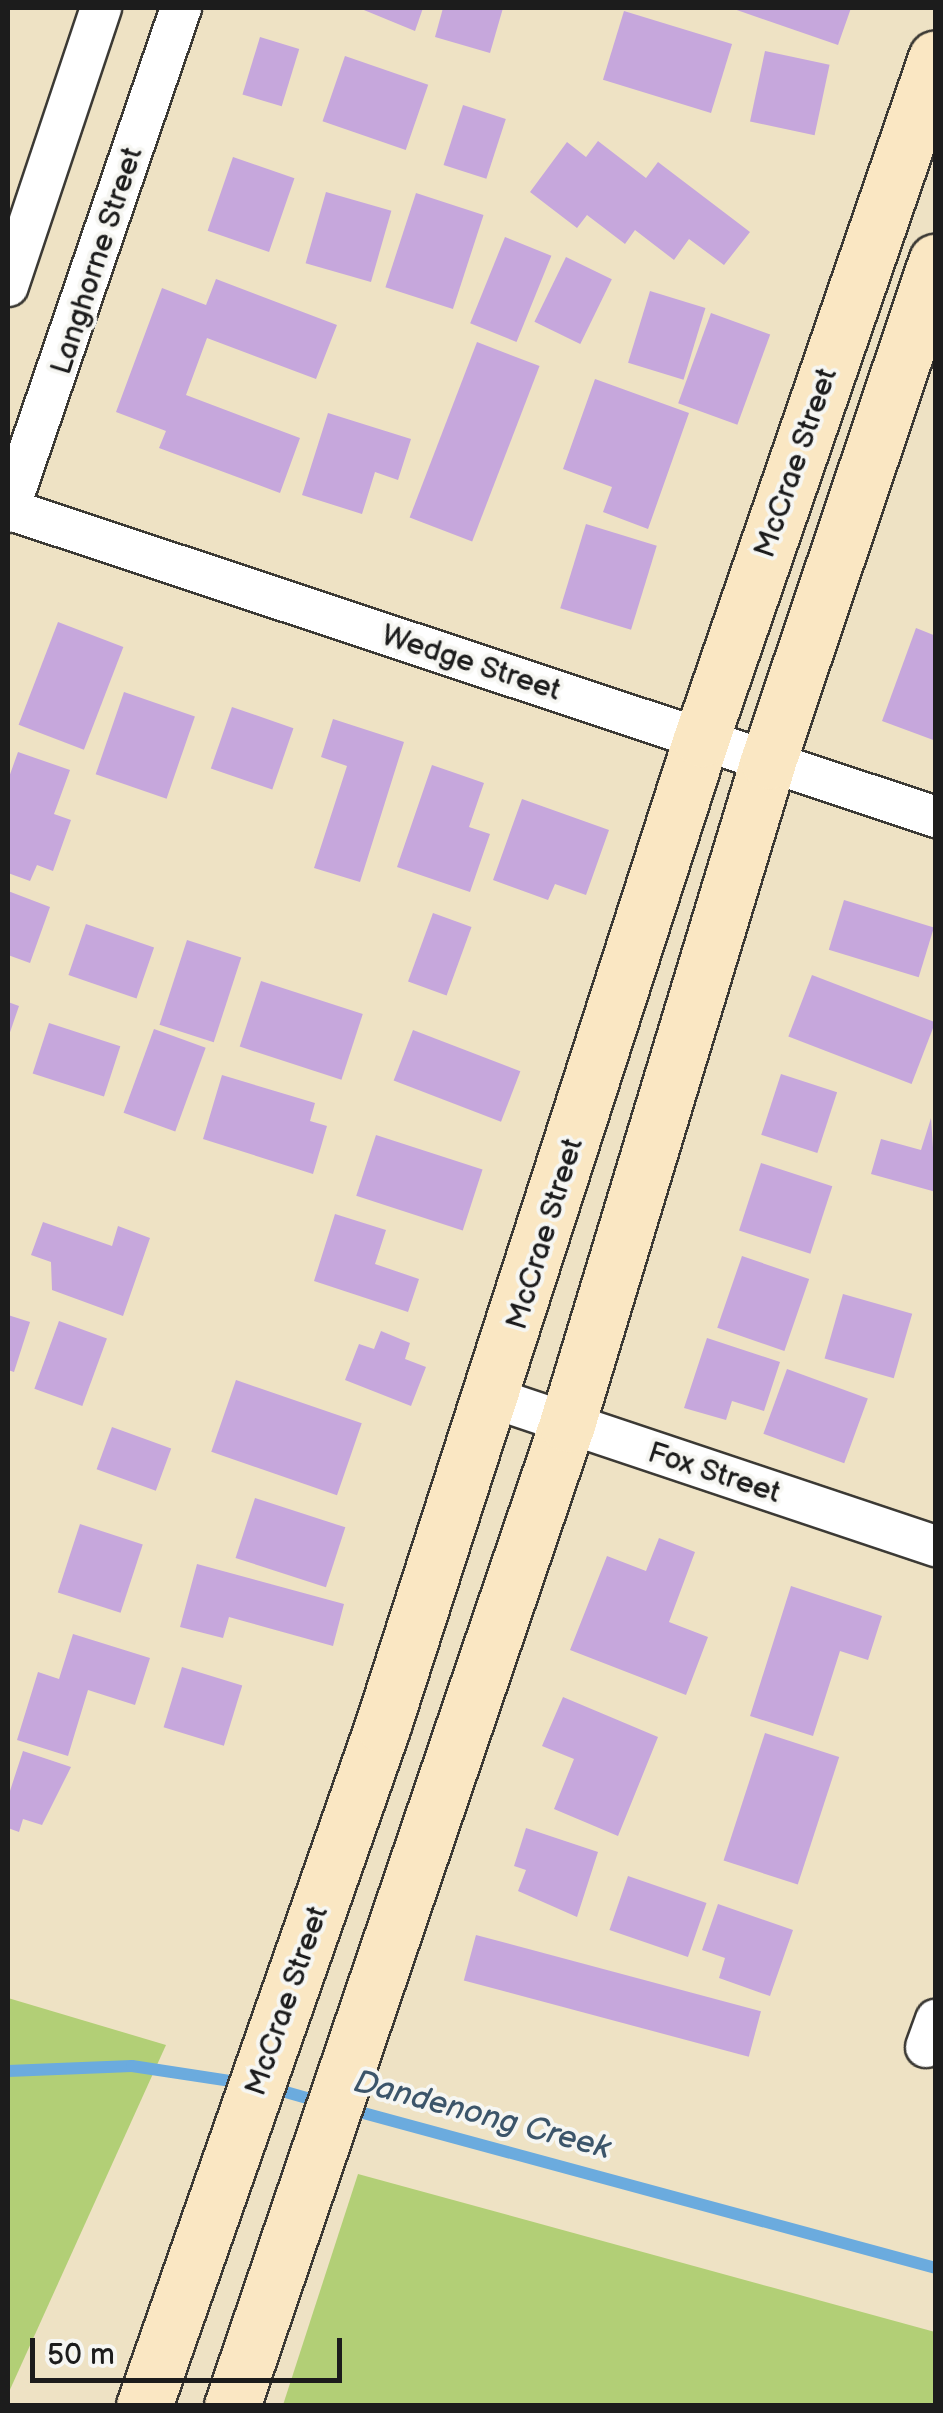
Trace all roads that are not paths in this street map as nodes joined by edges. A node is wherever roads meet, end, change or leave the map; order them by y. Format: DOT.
graph roads {
  1 [pos="101,8"];
  2 [pos="181,8"];
  3 [pos="936,58"];
  4 [pos="936,262"];
  5 [pos="8,286"];
  6 [pos="8,510"];
  7 [pos="701,739"];
  8 [pos="768,760"];
  9 [pos="936,817"];
  10 [pos="493,1398"];
  11 [pos="568,1424"];
  12 [pos="936,1546"];
  13 [pos="144,2406"];
  14 [pos="232,2406"];
  1 -- 5 [label="street"];
  2 -- 6 [label="street, Langhorne Street"];
  3 -- 7 [label="main road, McCrae Street"];
  4 -- 8 [label="main road"];
  6 -- 7 [label="street, Wedge Street"];
  7 -- 8 [label="street, Wedge Street"];
  7 -- 10 [label="main road, McCrae Street"];
  8 -- 9 [label="street, Wedge Street"];
  8 -- 11 [label="main road"];
  10 -- 11 [label="street, Fox Street"];
  10 -- 13 [label="main road, McCrae Street"];
  11 -- 12 [label="street, Fox Street"];
  11 -- 14 [label="main road"];
}
